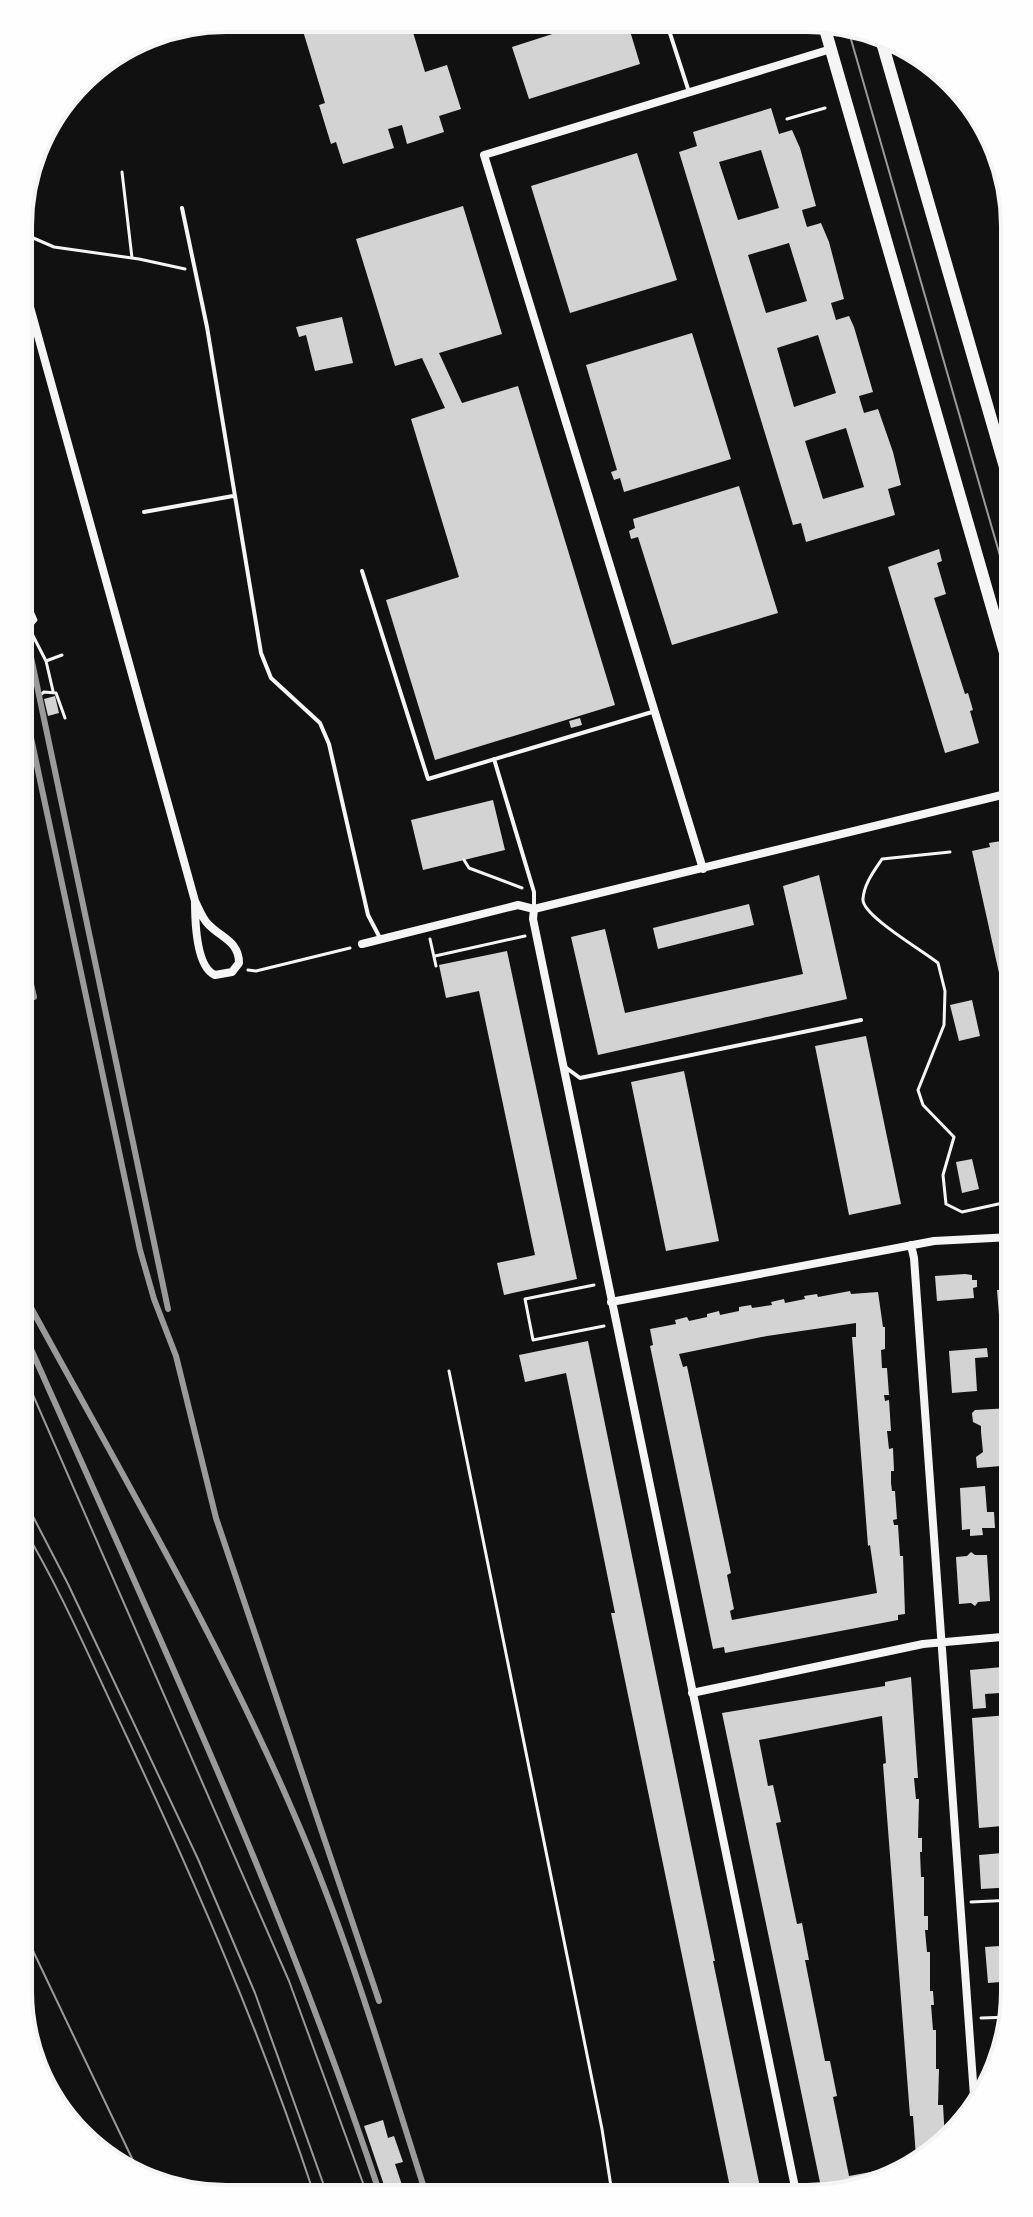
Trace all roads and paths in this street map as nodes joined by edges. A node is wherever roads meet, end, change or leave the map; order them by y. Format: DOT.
graph roads {
  1 [pos="670,32"];
  2 [pos="826,34"];
  3 [pos="884,48"];
  4 [pos="831,49"];
  5 [pos="689,92"];
  6 [pos="825,108"];
  7 [pos="787,119"];
  8 [pos="122,172"];
  9 [pos="182,208"];
  10 [pos="32,237"];
  11 [pos="132,258"];
  12 [pos="196,272"];
  13 [pos="32,314"];
  14 [pos="1001,453"];
  15 [pos="233,496"];
  16 [pos="144,512"];
  17 [pos="362,571"];
  18 [pos="32,634"];
  19 [pos="1001,639"];
  20 [pos="62,655"];
  21 [pos="46,661"];
  22 [pos="53,691"];
  23 [pos="39,696"];
  24 [pos="655,711"];
  25 [pos="65,718"];
  26 [pos="494,759"];
  27 [pos="1001,795"];
  28 [pos="950,852"];
  29 [pos="464,860"];
  30 [pos="703,869"];
  31 [pos="534,892"];
  32 [pos="195,901"];
  33 [pos="534,909"];
  34 [pos="536,934"];
  35 [pos="380,940"];
  36 [pos="362,944"];
  37 [pos="436,966"];
  38 [pos="236,969"];
  39 [pos="861,1020"];
  40 [pos="563,1066"];
  41 [pos="1001,1203"];
  42 [pos="1001,1238"];
  43 [pos="911,1245"];
  44 [pos="607,1282"];
  45 [pos="611,1302"];
  46 [pos="615,1323"];
  47 [pos="449,1371"];
  48 [pos="1001,1637"];
  49 [pos="941,1642"];
  50 [pos="692,1693"];
  51 [pos="1001,1900"];
  52 [pos="960,1902"];
  53 [pos="999,2017"];
  54 [pos="969,2018"];
  55 [pos="974,2089"];
  56 [pos="611,2185"];
  57 [pos="795,2185"];
  1 -- 5 [label="lane"];
  2 -- 4 [label="main road"];
  3 -- 14 [label="main road"];
  4 -- 5 [label="street"];
  4 -- 19 [label="main road"];
  5 -- 24 [label="street"];
  6 -- 7 [label="path"];
  8 -- 11 [label="path"];
  9 -- 12 [label="lane"];
  10 -- 11 [label="path"];
  11 -- 12 [label="path"];
  12 -- 15 [label="lane"];
  13 -- 32 [label="street"];
  15 -- 16 [label="lane"];
  15 -- 35 [label="lane"];
  17 -- 26 [label="lane"];
  18 -- 21 [label="path"];
  20 -- 21 [label="path"];
  21 -- 22 [label="path"];
  22 -- 23 [label="path"];
  22 -- 25 [label="path"];
  24 -- 26 [label="lane"];
  24 -- 30 [label="street"];
  26 -- 31 [label="lane"];
  27 -- 30 [label="street"];
  28 -- 41 [label="path"];
  29 -- 31 [label="path"];
  30 -- 33 [label="street"];
  31 -- 33 [label="lane"];
  32 -- 38 [label="street"];
  32 -- 38 [label="street"];
  33 -- 34 [label="street"];
  33 -- 35 [label="street"];
  34 -- 37 [label="path"];
  34 -- 40 [label="street"];
  35 -- 36 [label="street"];
  36 -- 38 [label="path"];
  39 -- 40 [label="lane"];
  40 -- 44 [label="street"];
  42 -- 43 [label="street"];
  43 -- 45 [label="street"];
  43 -- 49 [label="street"];
  44 -- 45 [label="street"];
  44 -- 46 [label="path"];
  45 -- 46 [label="street"];
  46 -- 50 [label="street"];
  47 -- 56 [label="path"];
  48 -- 49 [label="street"];
  49 -- 50 [label="street"];
  49 -- 52 [label="street"];
  50 -- 57 [label="street"];
  51 -- 52 [label="path"];
  52 -- 54 [label="street"];
  53 -- 54 [label="path"];
  54 -- 55 [label="street"];
}
